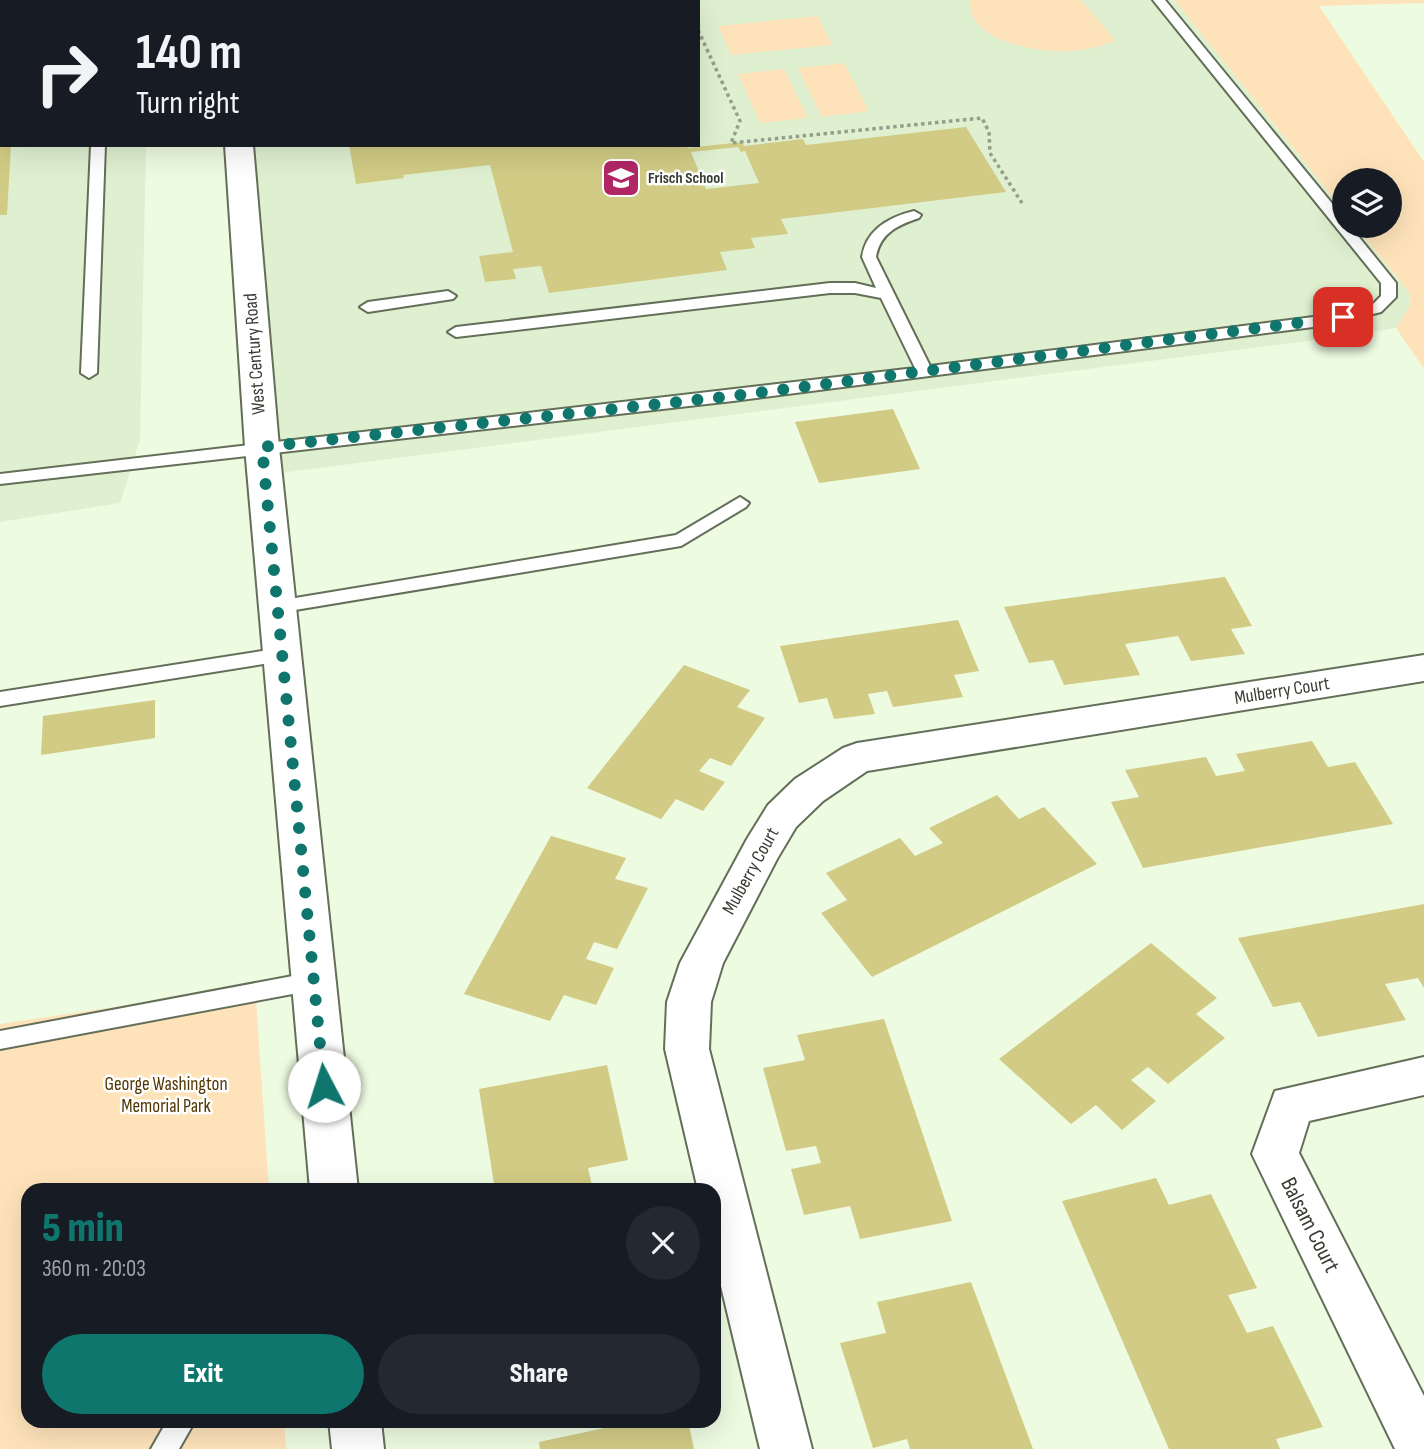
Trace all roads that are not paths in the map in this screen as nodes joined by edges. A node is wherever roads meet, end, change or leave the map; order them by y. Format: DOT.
graph roads {
  1 [pos="1159,0"];
  2 [pos="98,147"];
  3 [pos="240,147"];
  4 [pos="914,215"];
  5 [pos="885,294"];
  6 [pos="448,296"];
  7 [pos="368,307"];
  8 [pos="456,332"];
  9 [pos="924,371"];
  10 [pos="89,373"];
  11 [pos="262,447"];
  12 [pos="0,480"];
  13 [pos="740,503"];
  14 [pos="277,607"];
  15 [pos="282,655"];
  16 [pos="1423,669"];
  17 [pos="0,699"];
  18 [pos="314,981"];
  19 [pos="0,1040"];
  20 [pos="1419,1087"];
  21 [pos="333,1183"];
  22 [pos="720,1183"];
  23 [pos="721,1186"];
  24 [pos="178,1428"];
  25 [pos="356,1428"];
  26 [pos="164,1449"];
  27 [pos="358,1449"];
  28 [pos="786,1449"];
  29 [pos="1423,1449"];
  1 -- 9 [label="lane"];
  2 -- 10 [label="lane"];
  3 -- 11 [label="street, West Century Road"];
  4 -- 5 [label="lane"];
  5 -- 8 [label="lane"];
  5 -- 9 [label="lane"];
  6 -- 7 [label="lane"];
  9 -- 11 [label="lane"];
  11 -- 12 [label="lane"];
  11 -- 14 [label="street, West Century Road"];
  13 -- 14 [label="lane"];
  14 -- 15 [label="street, West Century Road"];
  15 -- 17 [label="lane"];
  15 -- 18 [label="street, West Century Road"];
  16 -- 22 [label="street, Mulberry Court"];
  18 -- 19 [label="lane"];
  18 -- 21 [label="street, West Century Road"];
  20 -- 29 [label="street, Balsam Court"];
  23 -- 28 [label="street, Mulberry Court"];
  24 -- 26 [label="lane"];
  25 -- 27 [label="street"];
}
